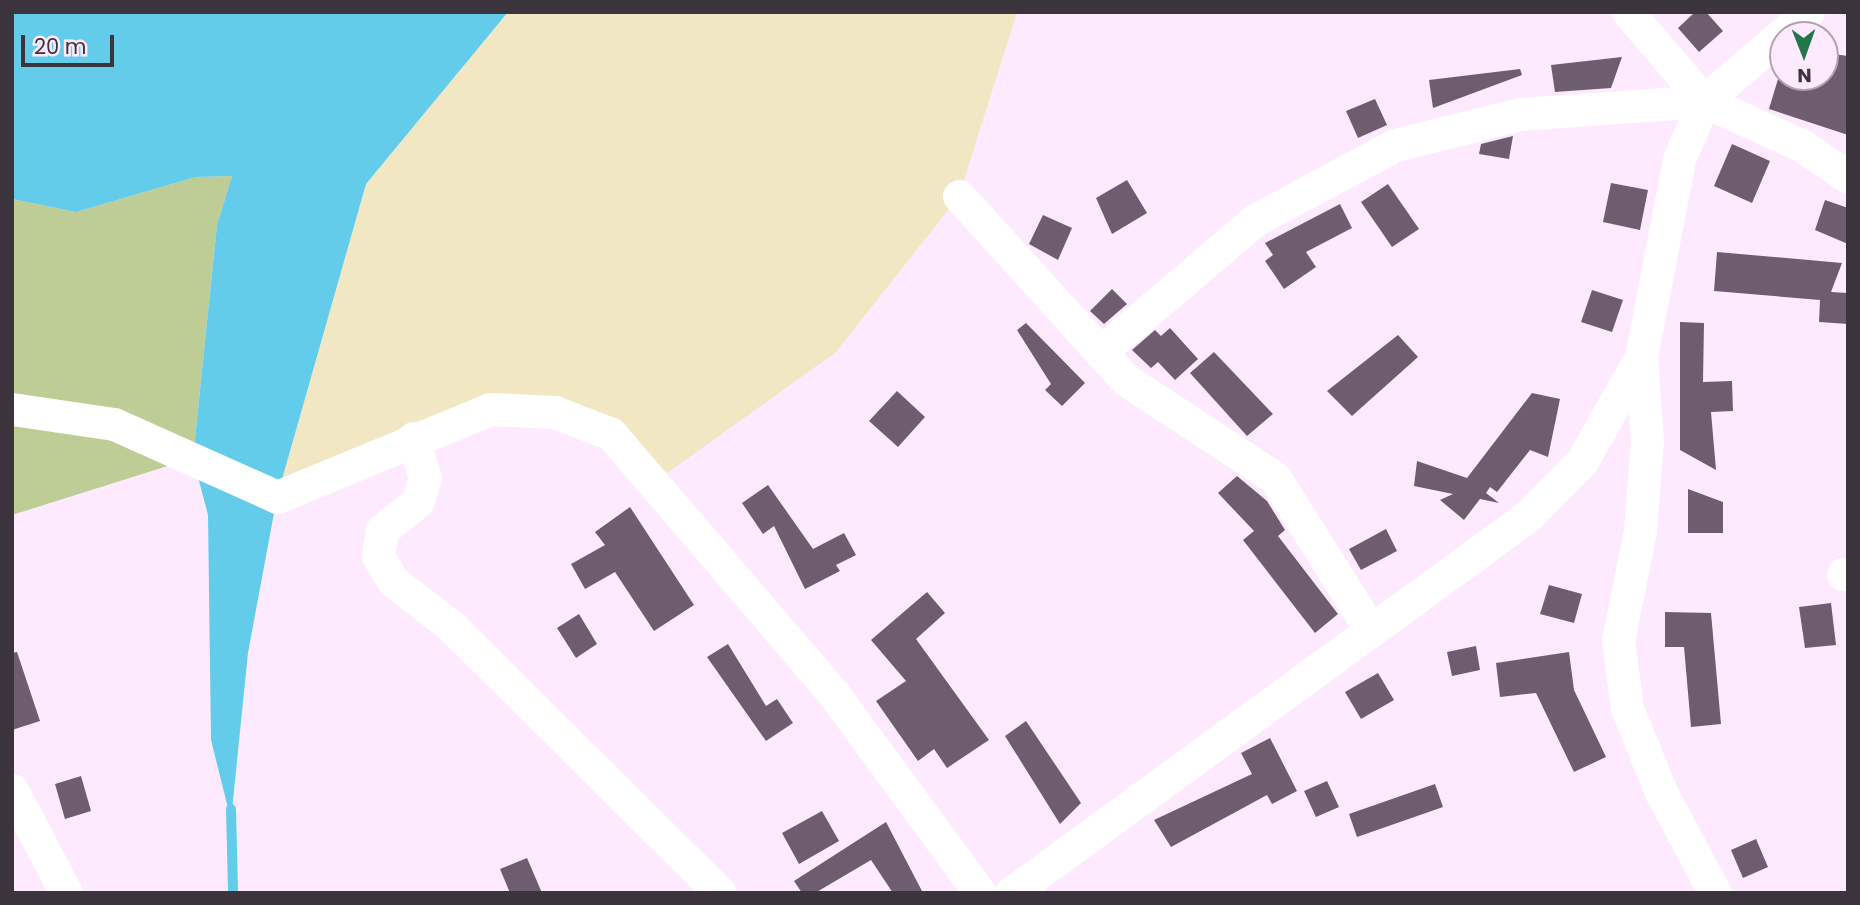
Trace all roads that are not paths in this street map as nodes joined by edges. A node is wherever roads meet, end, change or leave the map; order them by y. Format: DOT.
graph roads {
  1 [pos="1628,12"];
  2 [pos="1808,12"];
  3 [pos="1704,101"];
  4 [pos="1848,177"];
  5 [pos="959,197"];
  6 [pos="1100,352"];
  7 [pos="1641,357"];
  8 [pos="12,409"];
  9 [pos="413,438"];
  10 [pos="1369,627"];
  11 [pos="12,790"];
  12 [pos="66,893"];
  13 [pos="720,893"];
  14 [pos="980,893"];
  15 [pos="1011,893"];
  16 [pos="1715,893"];
  1 -- 3 [label="street"];
  2 -- 3 [label="street"];
  3 -- 4 [label="street"];
  3 -- 6 [label="street"];
  3 -- 7 [label="street"];
  5 -- 6 [label="street"];
  6 -- 10 [label="street"];
  7 -- 10 [label="street"];
  7 -- 16 [label="street"];
  8 -- 9 [label="street"];
  9 -- 13 [label="street"];
  9 -- 14 [label="street"];
  10 -- 15 [label="street"];
  11 -- 12 [label="street"];
}
